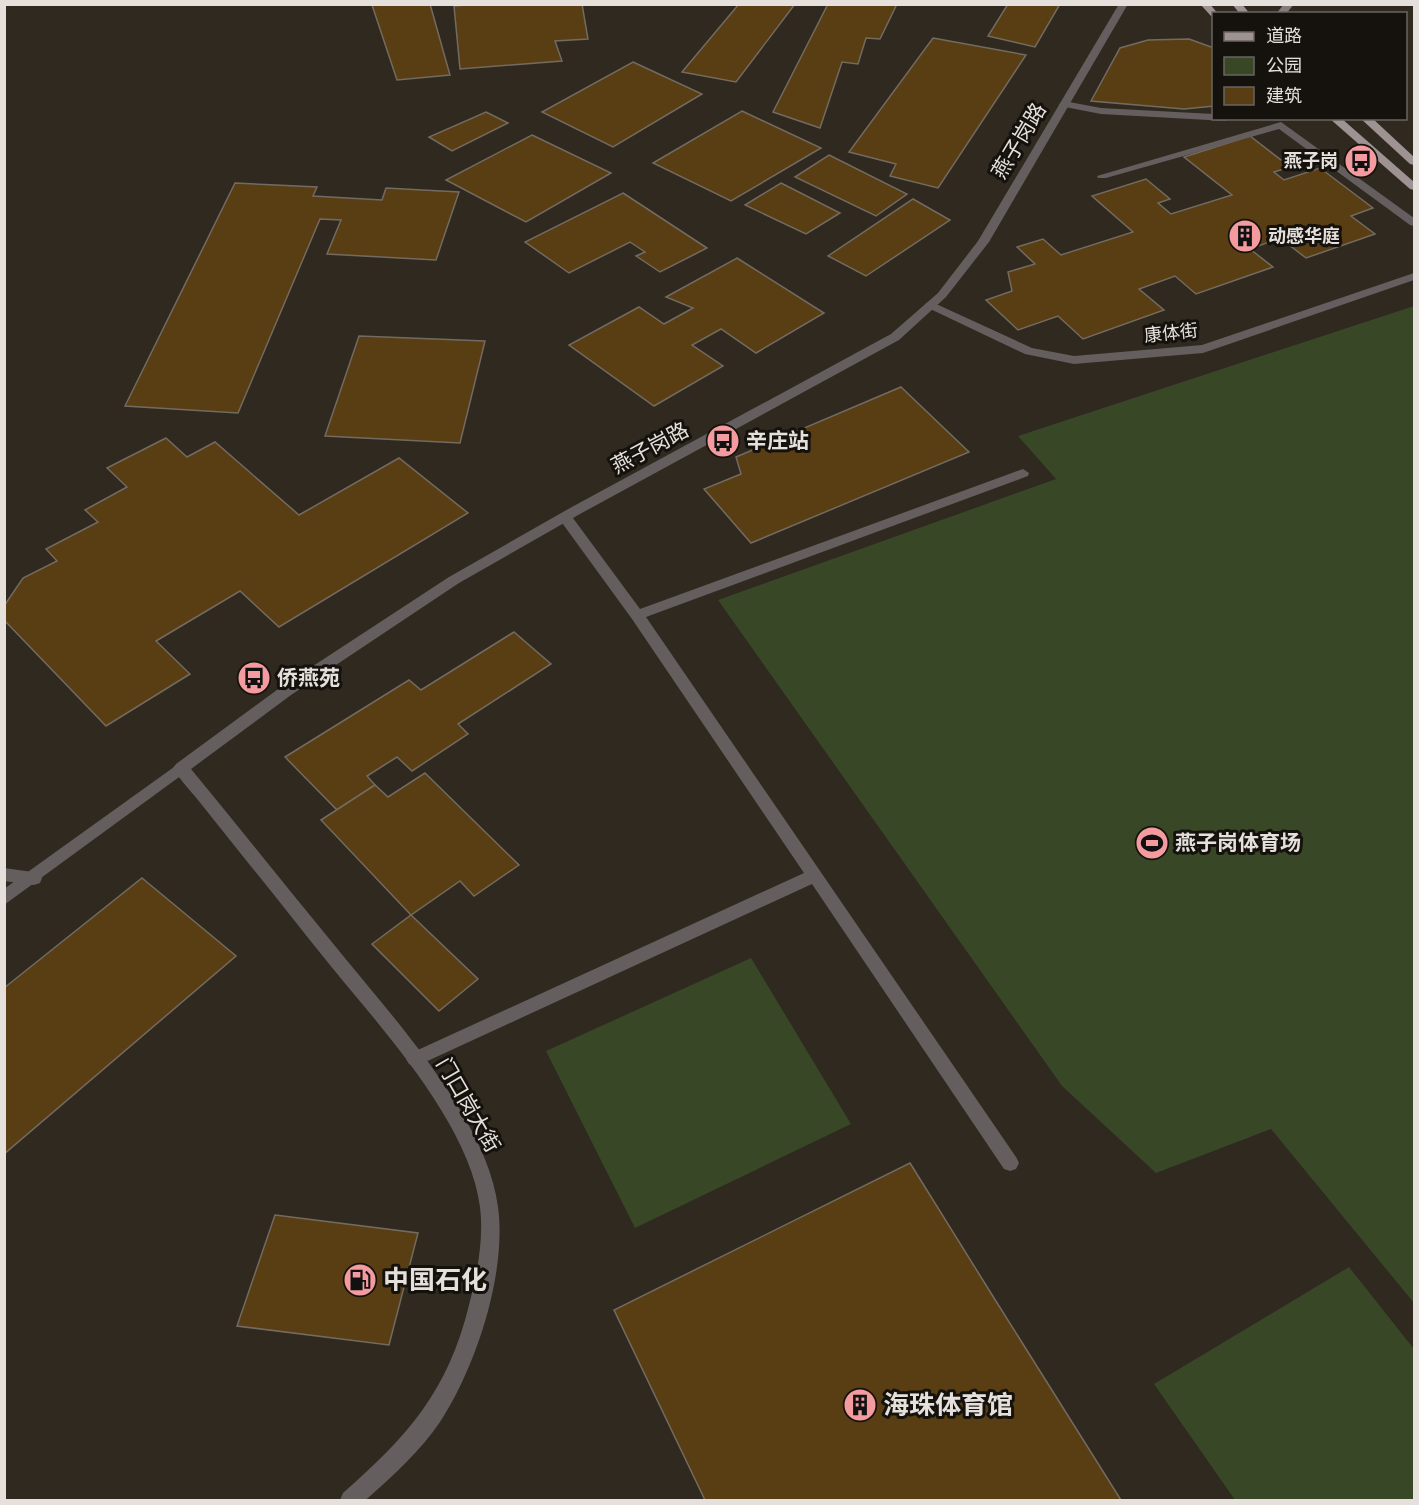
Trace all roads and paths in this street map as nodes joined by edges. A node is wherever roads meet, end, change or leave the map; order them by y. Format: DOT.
graph roads {
  1 [pos="1124,4"];
  2 [pos="1064,104"];
  3 [pos="1212,117"];
  4 [pos="1336,120"];
  5 [pos="1367,120"];
  6 [pos="1414,162"];
  7 [pos="1102,176"];
  8 [pos="1414,187"];
  9 [pos="1414,223"];
  10 [pos="1414,276"];
  11 [pos="930,306"];
  12 [pos="1023,473"];
  13 [pos="565,517"];
  14 [pos="637,615"];
  15 [pos="182,768"];
  16 [pos="4,874"];
  17 [pos="814,876"];
  18 [pos="34,878"];
  19 [pos="4,898"];
  20 [pos="415,1059"];
  21 [pos="1010,1163"];
  22 [pos="350,1500"];
  1 -- 2 [label="street, 燕子岗路"];
  2 -- 3 [label="street"];
  2 -- 11 [label="street, 燕子岗路"];
  4 -- 8 [label="main road"];
  5 -- 6 [label="main road"];
  7 -- 9 [label="street"];
  10 -- 11 [label="street, 康体街"];
  11 -- 13 [label="street, 燕子岗路"];
  12 -- 14 [label="street"];
  13 -- 14 [label="street"];
  13 -- 15 [label="street, 燕子岗路"];
  14 -- 17 [label="street"];
  15 -- 18 [label="street, 燕子岗路"];
  15 -- 20 [label="street, 门口岗大街"];
  16 -- 18 [label="street"];
  17 -- 20 [label="street"];
  17 -- 21 [label="street"];
  18 -- 19 [label="street, 燕子岗路"];
  20 -- 22 [label="street, 门口岗大街"];
}
